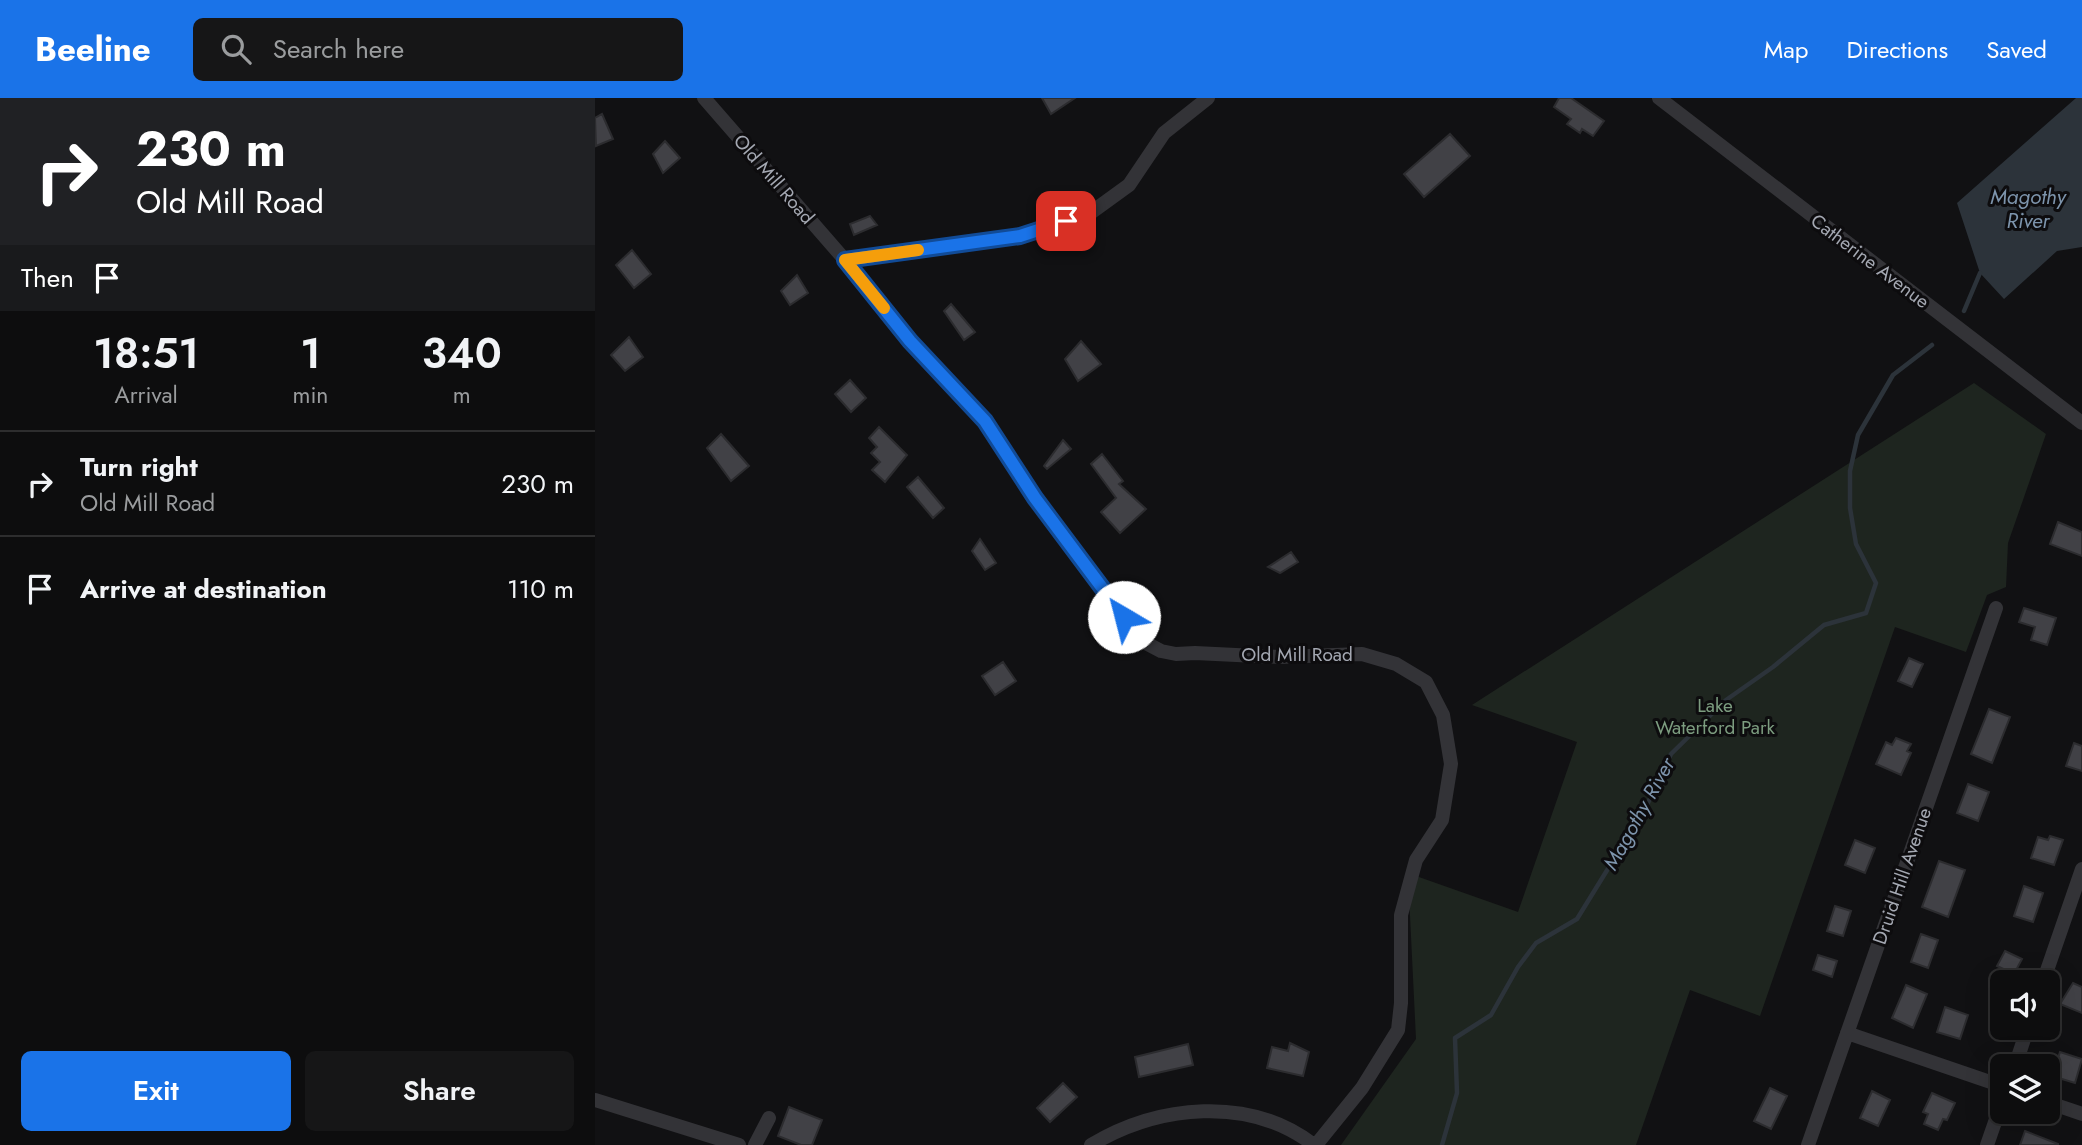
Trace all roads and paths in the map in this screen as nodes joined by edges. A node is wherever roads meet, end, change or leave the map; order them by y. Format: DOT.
graph roads {
  1 [pos="704,98"];
  2 [pos="1208,98"];
  3 [pos="1659,98"];
  4 [pos="845,260"];
  5 [pos="2082,424"];
  6 [pos="1996,608"];
  7 [pos="2082,869"];
  8 [pos="2047,970"];
  9 [pos="1847,1032"];
  10 [pos="1990,1082"];
  11 [pos="595,1100"];
  12 [pos="2060,1106"];
  13 [pos="2082,1114"];
  14 [pos="769,1118"];
  15 [pos="1994,1124"];
  16 [pos="739,1145"];
  17 [pos="755,1145"];
  18 [pos="1091,1145"];
  19 [pos="1315,1145"];
  20 [pos="1808,1145"];
  21 [pos="1987,1145"];
  1 -- 4 [label="street, Old Mill Road"];
  2 -- 4 [label="street"];
  3 -- 5 [label="street, Catherine Avenue"];
  4 -- 19 [label="street, Old Mill Road"];
  6 -- 9 [label="street, Druid Hill Avenue"];
  7 -- 8 [label="street"];
  9 -- 10 [label="street"];
  9 -- 20 [label="street, Druid Hill Avenue"];
  11 -- 16 [label="street"];
  12 -- 13 [label="street"];
  14 -- 17 [label="street"];
  15 -- 21 [label="street"];
  18 -- 19 [label="street"];
}
